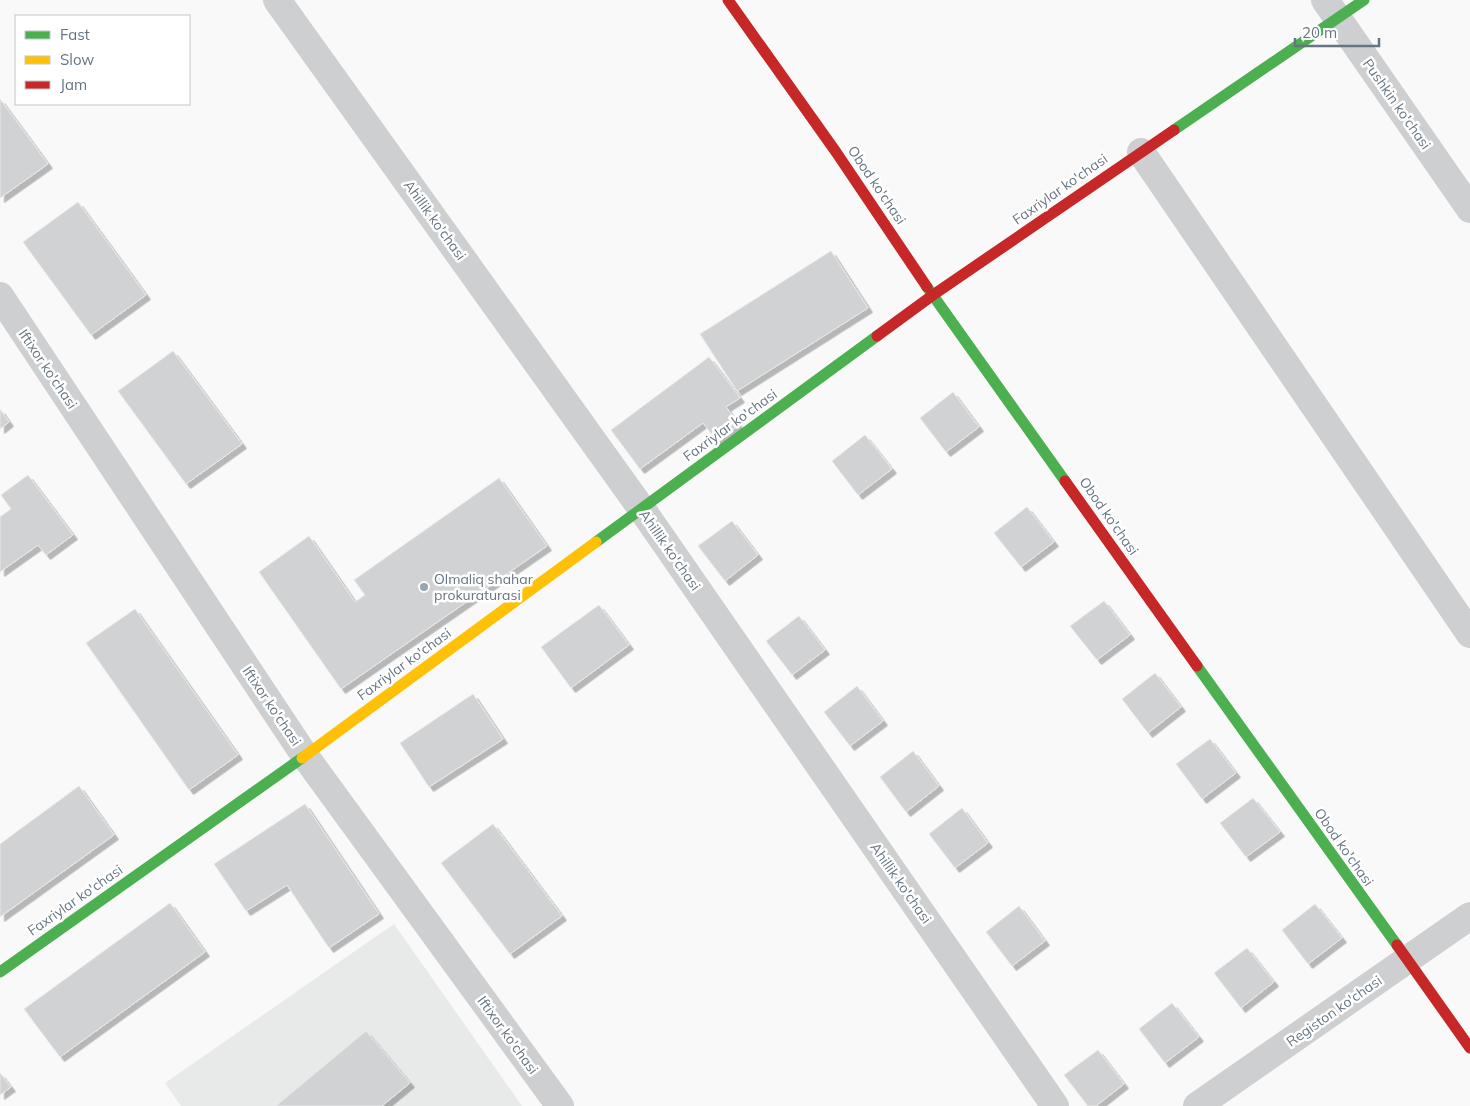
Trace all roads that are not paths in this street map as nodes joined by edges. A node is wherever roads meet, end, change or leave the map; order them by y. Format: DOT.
graph roads {
  1 [pos="276,0"];
  2 [pos="728,0"];
  3 [pos="1364,0"];
  4 [pos="1331,9"];
  5 [pos="1141,152"];
  6 [pos="1470,209"];
  7 [pos="933,295"];
  8 [pos="0,296"];
  9 [pos="641,508"];
  10 [pos="1470,634"];
  11 [pos="305,756"];
  12 [pos="1470,916"];
  13 [pos="1406,960"];
  14 [pos="0,972"];
  15 [pos="1470,1048"];
  16 [pos="560,1106"];
  17 [pos="1055,1106"];
  18 [pos="1197,1106"];
  1 -- 9 [label="street, Ahillik ko'chasi"];
  2 -- 7 [label="street, Obod ko'chasi"];
  3 -- 4 [label="street, Faxriylar ko'chasi"];
  4 -- 5 [label="street, Faxriylar ko'chasi"];
  4 -- 6 [label="street, Pushkin ko'chasi"];
  5 -- 7 [label="street, Faxriylar ko'chasi"];
  5 -- 10 [label="street"];
  7 -- 9 [label="street, Faxriylar ko'chasi"];
  7 -- 13 [label="street, Obod ko'chasi"];
  8 -- 11 [label="street, Iftixor ko'chasi"];
  9 -- 11 [label="street, Faxriylar ko'chasi"];
  9 -- 17 [label="street, Ahillik ko'chasi"];
  11 -- 14 [label="street, Faxriylar ko'chasi"];
  11 -- 16 [label="street, Iftixor ko'chasi"];
  12 -- 13 [label="street, Registon ko'chasi"];
  13 -- 15 [label="street, Obod ko'chasi"];
  13 -- 18 [label="street, Registon ko'chasi"];
}
